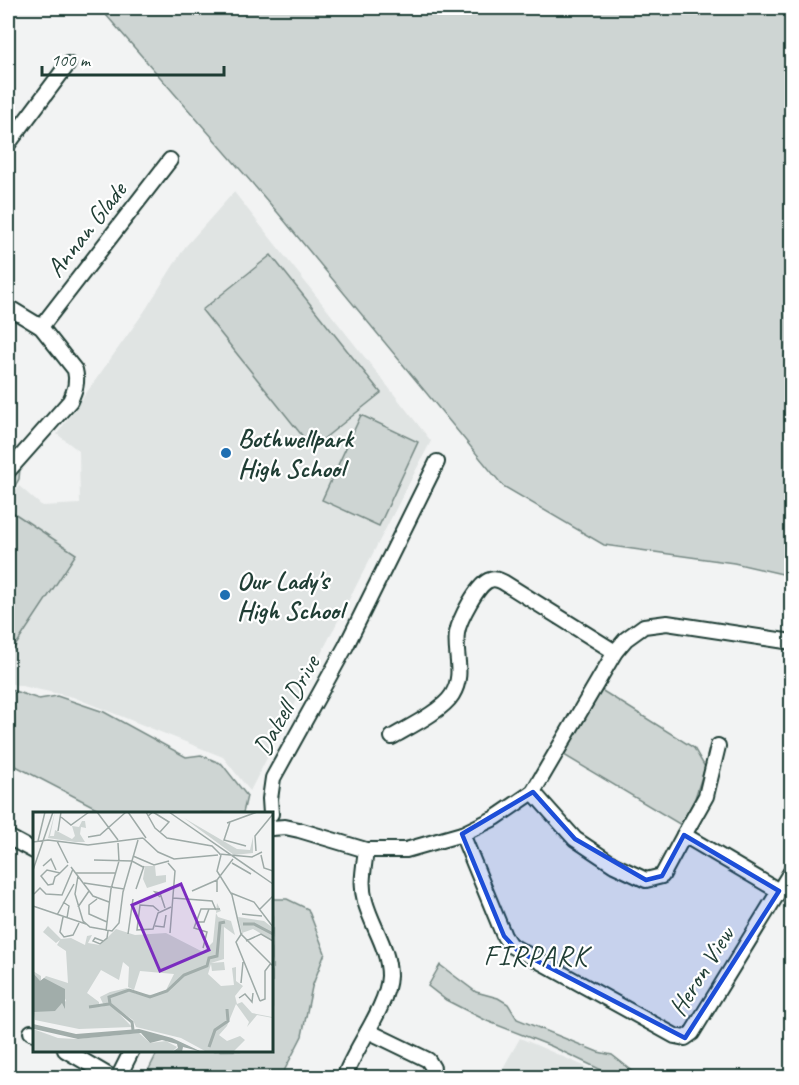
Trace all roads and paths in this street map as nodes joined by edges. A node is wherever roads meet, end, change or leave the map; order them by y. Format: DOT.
graph roads {
  1 [pos="68,64"];
  2 [pos="8,144"];
  3 [pos="170,160"];
  4 [pos="8,307"];
  5 [pos="41,327"];
  6 [pos="437,462"];
  7 [pos="10,463"];
  8 [pos="792,642"];
  9 [pos="615,652"];
  10 [pos="392,737"];
  11 [pos="718,746"];
  12 [pos="533,792"];
  13 [pos="271,812"];
  14 [pos="273,828"];
  15 [pos="462,834"];
  16 [pos="684,835"];
  17 [pos="8,837"];
  18 [pos="33,850"];
  19 [pos="366,850"];
  20 [pos="792,870"];
  21 [pos="778,891"];
  22 [pos="368,1031"];
  23 [pos="69,1052"];
  24 [pos="131,1052"];
  25 [pos="113,1077"];
  26 [pos="118,1077"];
  27 [pos="344,1077"];
  28 [pos="432,1077"];
  1 -- 2 [label="street"];
  3 -- 5 [label="street, Annan Glade"];
  4 -- 5 [label="street"];
  5 -- 7 [label="street"];
  6 -- 13 [label="street, Dalzell Drive"];
  8 -- 9 [label="street"];
  9 -- 10 [label="street"];
  9 -- 12 [label="street"];
  11 -- 16 [label="street"];
  12 -- 15 [label="street"];
  12 -- 16 [label="street"];
  14 -- 19 [label="street"];
  15 -- 19 [label="street"];
  15 -- 21 [label="street, Heron View"];
  16 -- 21 [label="street"];
  17 -- 18 [label="street"];
  19 -- 22 [label="street"];
  20 -- 21 [label="street, Heron View"];
  22 -- 27 [label="street"];
  22 -- 28 [label="street"];
  23 -- 25 [label="street"];
  24 -- 26 [label="street"];
}
